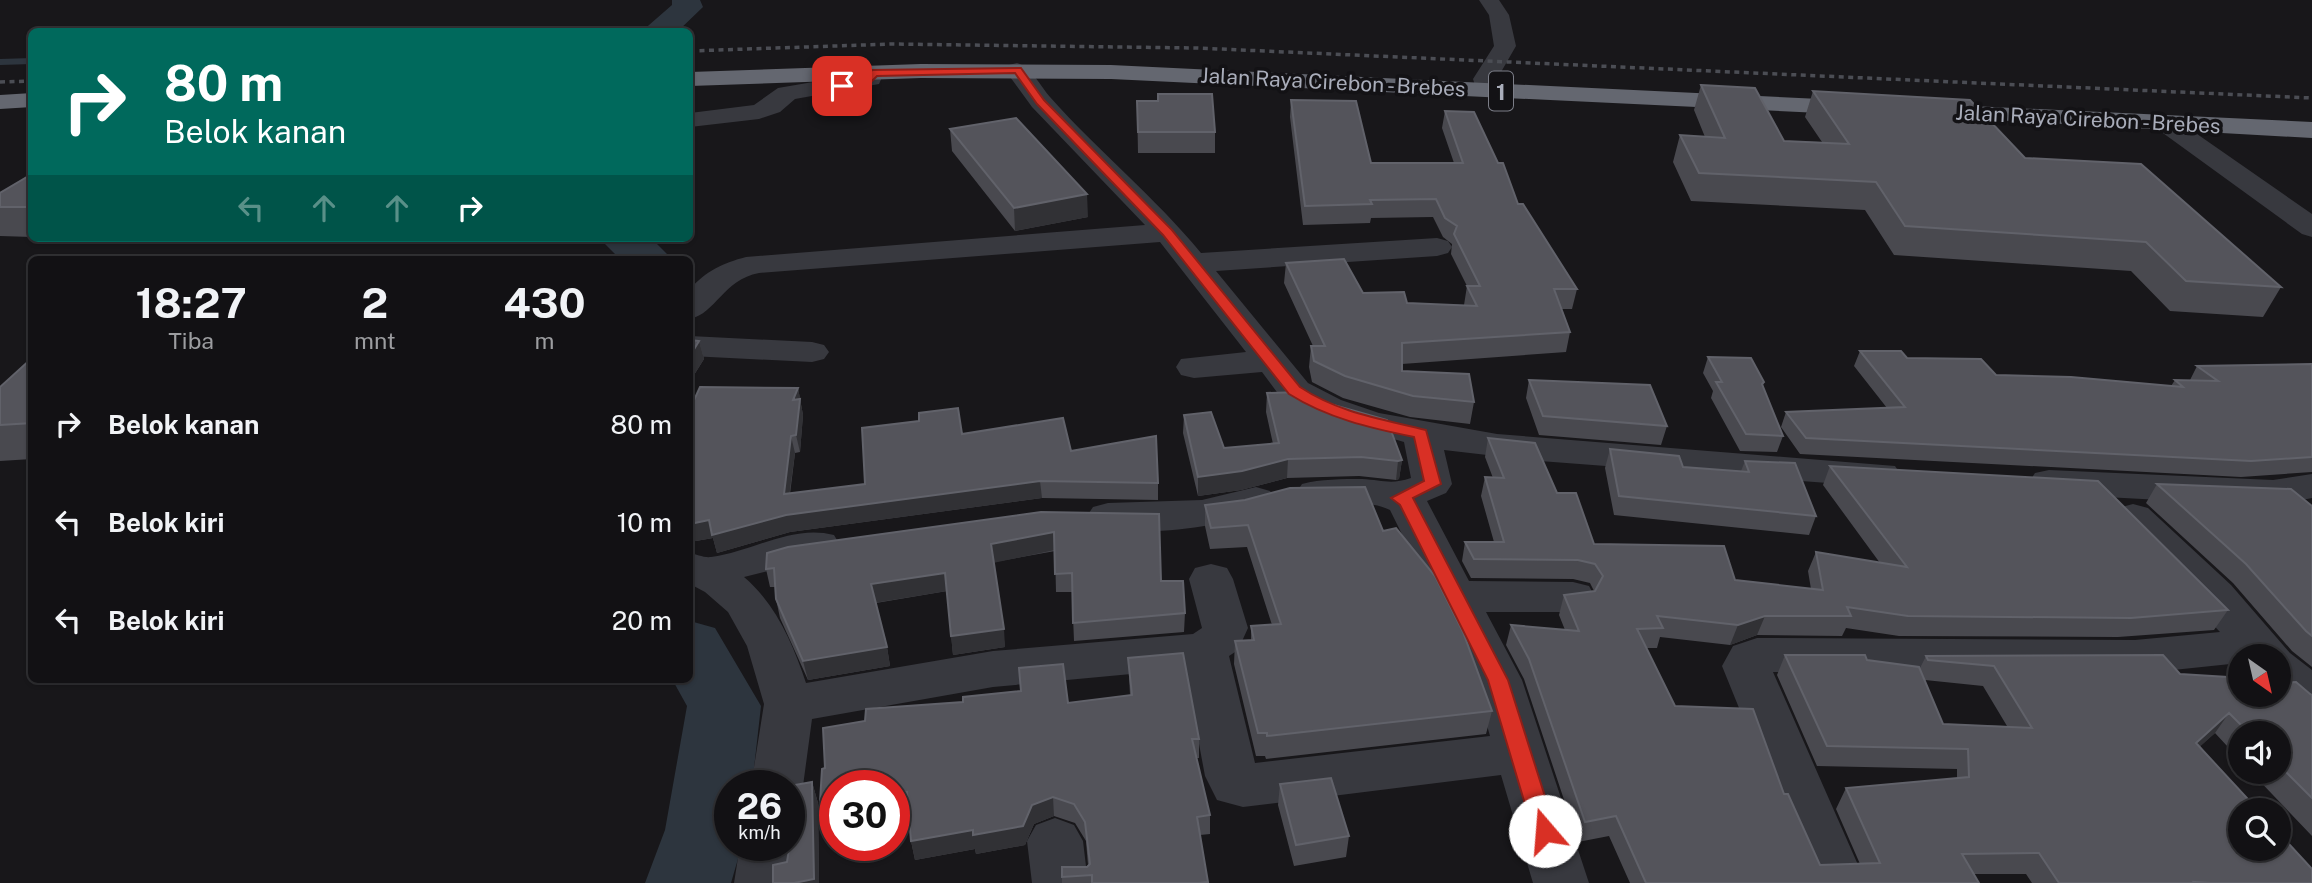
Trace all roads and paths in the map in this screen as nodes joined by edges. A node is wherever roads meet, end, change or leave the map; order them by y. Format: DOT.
graph roads {
  1 [pos="1489,0"];
  2 [pos="693,66"];
  3 [pos="1017,70"];
  4 [pos="872,73"];
  5 [pos="693,79"];
  6 [pos="1485,85"];
  7 [pos="28,92"];
  8 [pos="0,94"];
  9 [pos="28,100"];
  10 [pos="0,102"];
  11 [pos="1895,103"];
  12 [pos="2312,118"];
  13 [pos="693,120"];
  14 [pos="2165,122"];
  15 [pos="2312,130"];
  16 [pos="2312,228"];
  17 [pos="1168,232"];
  18 [pos="1437,247"];
  19 [pos="1192,263"];
  20 [pos="693,305"];
  21 [pos="693,346"];
  22 [pos="812,352"];
  23 [pos="1270,361"];
  24 [pos="1194,368"];
  25 [pos="1421,434"];
  26 [pos="1919,476"];
  27 [pos="2016,480"];
  28 [pos="2099,484"];
  29 [pos="2312,486"];
  30 [pos="1399,498"];
  31 [pos="1069,515"];
  32 [pos="856,540"];
  33 [pos="698,570"];
  34 [pos="1211,579"];
  35 [pos="1454,596"];
  36 [pos="1573,597"];
  37 [pos="2257,644"];
  38 [pos="1203,650"];
  39 [pos="2228,656"];
  40 [pos="2291,679"];
  41 [pos="2312,699"];
  42 [pos="789,704"];
  43 [pos="1520,753"];
  44 [pos="779,770"];
  45 [pos="765,861"];
  46 [pos="762,883"];
  47 [pos="1561,883"];
  48 [pos="1838,883"];
  1 -- 6 [label="street"];
  2 -- 6 [label="highway, Jalan Raya Cirebon - Brebes / 1"];
  3 -- 4 [label="highway, Jalan Raya Cirebon - Brebes / 1"];
  3 -- 6 [label="highway, Jalan Raya Cirebon - Brebes / 1"];
  3 -- 17 [label="street"];
  4 -- 5 [label="highway, Jalan Raya Cirebon - Brebes / 1"];
  4 -- 13 [label="street"];
  6 -- 11 [label="highway, Jalan Raya Cirebon - Brebes / 1"];
  7 -- 8 [label="highway"];
  9 -- 10 [label="highway"];
  11 -- 12 [label="highway, Jalan Raya Cirebon - Brebes / 1"];
  11 -- 14 [label="highway, Jalan Raya Cirebon - Brebes / 1"];
  14 -- 15 [label="highway, Jalan Raya Cirebon - Brebes / 1"];
  14 -- 16 [label="street"];
  17 -- 19 [label="street"];
  17 -- 20 [label="street"];
  18 -- 19 [label="street"];
  19 -- 23 [label="street"];
  21 -- 22 [label="street"];
  23 -- 24 [label="street"];
  23 -- 25 [label="street"];
  25 -- 26 [label="street"];
  25 -- 30 [label="street"];
  27 -- 28 [label="street"];
  28 -- 29 [label="street"];
  28 -- 37 [label="street"];
  30 -- 31 [label="street"];
  30 -- 35 [label="street"];
  32 -- 33 [label="street"];
  33 -- 42 [label="street"];
  34 -- 38 [label="street"];
  35 -- 36 [label="street"];
  35 -- 43 [label="street"];
  38 -- 42 [label="street"];
  38 -- 43 [label="street"];
  39 -- 48 [label="street"];
  40 -- 41 [label="street"];
  42 -- 44 [label="street"];
  43 -- 47 [label="street"];
  45 -- 46 [label="street"];
}
